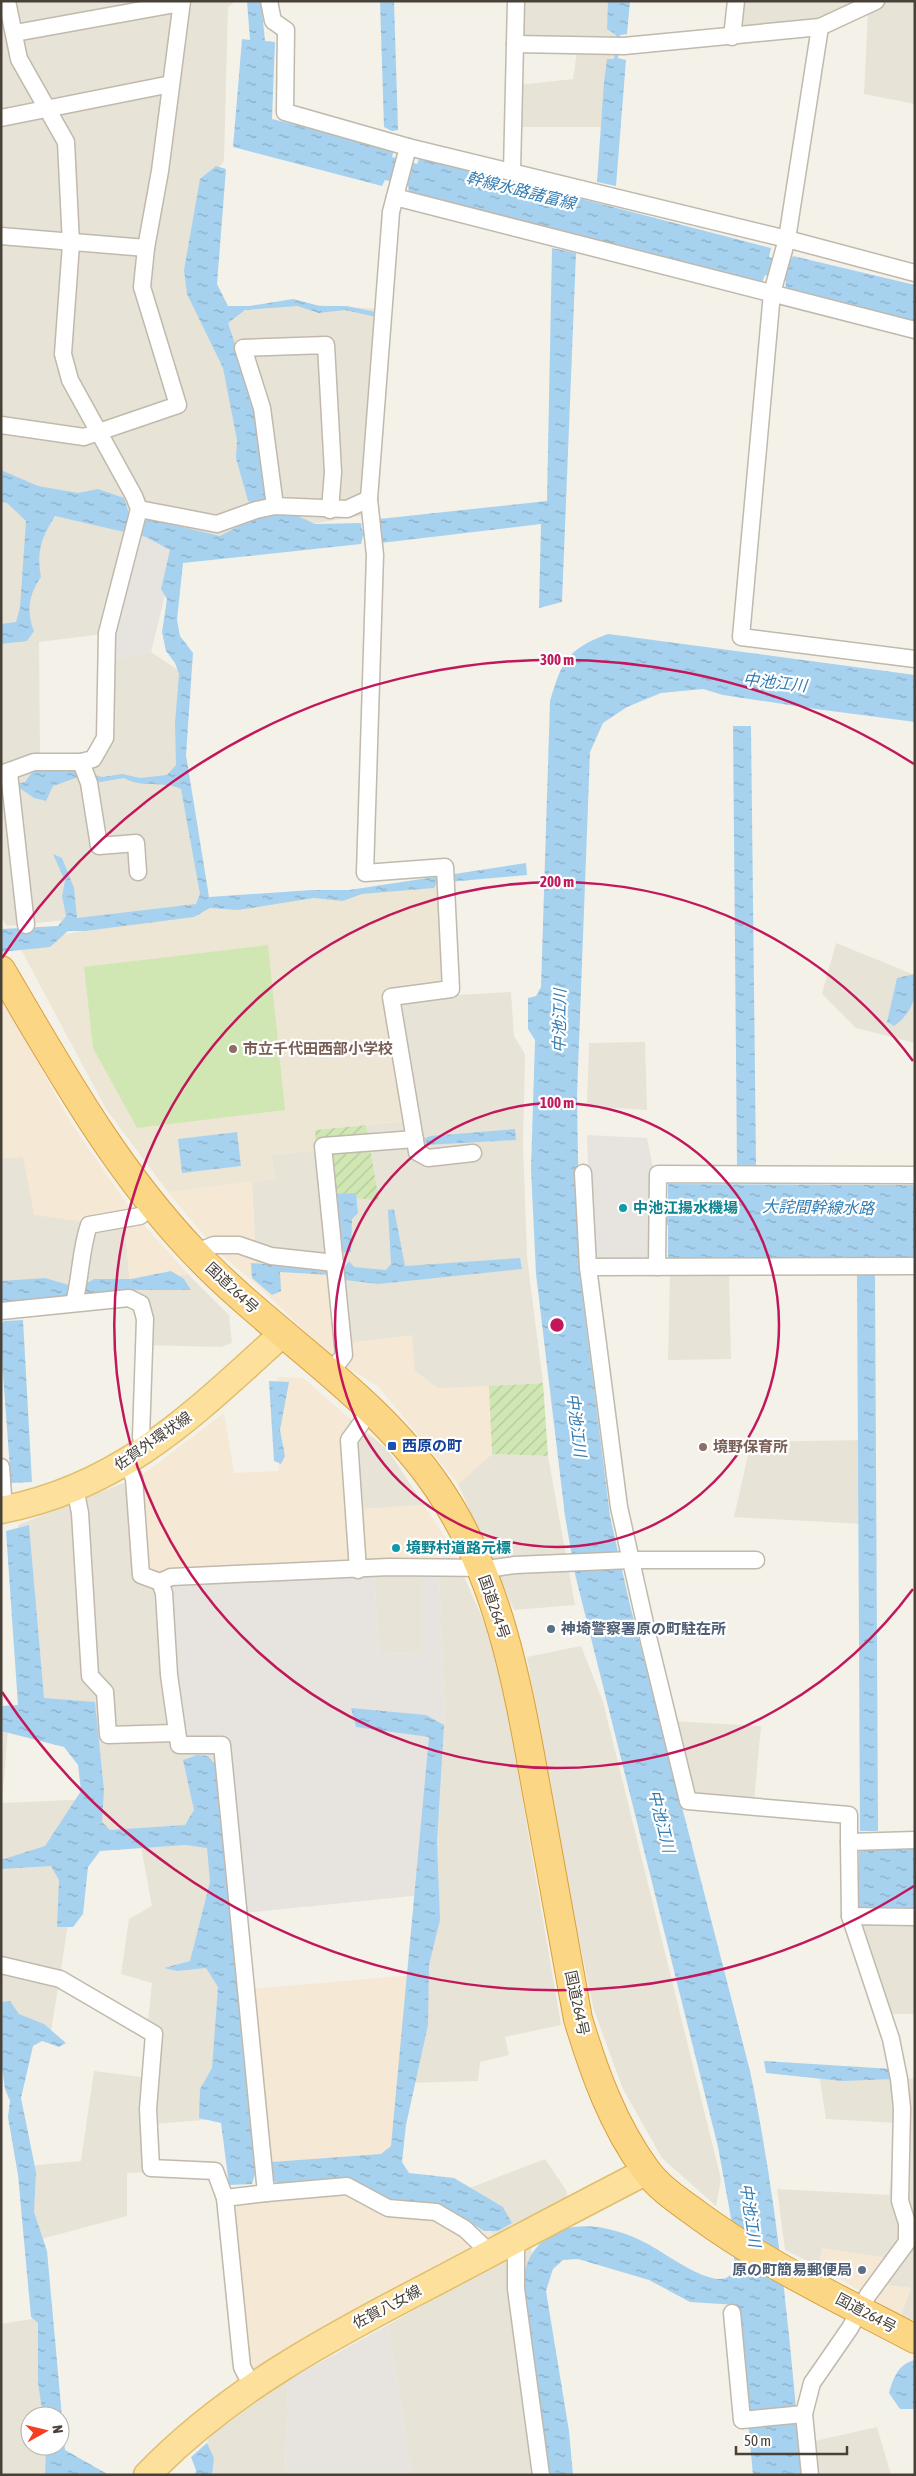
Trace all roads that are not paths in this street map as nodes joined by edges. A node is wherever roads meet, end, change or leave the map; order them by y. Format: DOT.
graph roads {
  1 [pos="7,1"];
  2 [pos="269,1"];
  3 [pos="516,1"];
  4 [pos="736,1"];
  5 [pos="876,1"];
  6 [pos="182,2"];
  7 [pos="820,27"];
  8 [pos="15,33"];
  9 [pos="732,37"];
  10 [pos="516,44"];
  11 [pos="171,84"];
  12 [pos="46,108"];
  13 [pos="1,118"];
  14 [pos="407,153"];
  15 [pos="512,171"];
  16 [pos="397,192"];
  17 [pos="1,236"];
  18 [pos="71,244"];
  19 [pos="785,247"];
  20 [pos="146,248"];
  21 [pos="915,273"];
  22 [pos="774,288"];
  23 [pos="915,330"];
  24 [pos="1,424"];
  25 [pos="98,432"];
  26 [pos="369,499"];
  27 [pos="265,508"];
  28 [pos="330,510"];
  29 [pos="138,512"];
  30 [pos="915,659"];
  31 [pos="82,762"];
  32 [pos="8,781"];
  33 [pos="138,872"];
  34 [pos="26,924"];
  35 [pos="1,970"];
  36 [pos="415,1139"];
  37 [pos="473,1153"];
  38 [pos="583,1173"];
  39 [pos="915,1175"];
  40 [pos="152,1206"];
  41 [pos="194,1253"];
  42 [pos="335,1263"];
  43 [pos="915,1266"];
  44 [pos="588,1267"];
  45 [pos="657,1267"];
  46 [pos="74,1303"];
  47 [pos="1,1311"];
  48 [pos="282,1334"];
  49 [pos="330,1372"];
  50 [pos="371,1410"];
  51 [pos="136,1456"];
  52 [pos="1,1467"];
  53 [pos="75,1488"];
  54 [pos="3,1510"];
  55 [pos="631,1560"];
  56 [pos="756,1560"];
  57 [pos="481,1568"];
  58 [pos="358,1570"];
  59 [pos="160,1582"];
  60 [pos="176,1733"];
  61 [pos="915,1840"];
  62 [pos="862,1841"];
  63 [pos="850,1916"];
  64 [pos="915,1916"];
  65 [pos="1,1965"];
  66 [pos="647,2171"];
  67 [pos="264,2180"];
  68 [pos="225,2198"];
  69 [pos="516,2240"];
  70 [pos="490,2253"];
  71 [pos="860,2310"];
  72 [pos="732,2313"];
  73 [pos="915,2339"];
  74 [pos="252,2386"];
  75 [pos="804,2414"];
  76 [pos="147,2475"];
  77 [pos="541,2475"];
  78 [pos="810,2475"];
  1 -- 8 [label="street"];
  2 -- 14 [label="street"];
  3 -- 10 [label="street"];
  4 -- 9 [label="street"];
  5 -- 7 [label="street"];
  6 -- 8 [label="street"];
  6 -- 11 [label="street"];
  7 -- 9 [label="street"];
  7 -- 19 [label="street"];
  8 -- 12 [label="street"];
  9 -- 10 [label="street"];
  10 -- 15 [label="street"];
  11 -- 12 [label="street"];
  11 -- 20 [label="street"];
  12 -- 13 [label="street"];
  12 -- 18 [label="street"];
  14 -- 15 [label="street"];
  14 -- 16 [label="street"];
  15 -- 19 [label="street"];
  16 -- 22 [label="street"];
  16 -- 26 [label="street"];
  17 -- 18 [label="street"];
  18 -- 20 [label="street"];
  18 -- 25 [label="street"];
  19 -- 21 [label="street"];
  19 -- 22 [label="street"];
  20 -- 25 [label="street"];
  22 -- 23 [label="street"];
  22 -- 30 [label="street"];
  24 -- 25 [label="street"];
  25 -- 29 [label="street"];
  26 -- 28 [label="street"];
  26 -- 36 [label="street"];
  27 -- 28 [label="street"];
  27 -- 28 [label="street"];
  27 -- 29 [label="street"];
  29 -- 31 [label="street"];
  31 -- 32 [label="street"];
  31 -- 33 [label="street"];
  32 -- 34 [label="street"];
  35 -- 40 [label="highway, 国道264号"];
  36 -- 37 [label="street"];
  36 -- 42 [label="street"];
  38 -- 44 [label="street"];
  39 -- 45 [label="street"];
  40 -- 41 [label="highway, 国道264号"];
  40 -- 46 [label="street"];
  41 -- 42 [label="street"];
  41 -- 48 [label="highway, 国道264号"];
  42 -- 49 [label="street"];
  43 -- 45 [label="street"];
  44 -- 45 [label="street"];
  44 -- 55 [label="street"];
  46 -- 47 [label="street"];
  46 -- 51 [label="street"];
  48 -- 49 [label="highway, 国道264号"];
  48 -- 51 [label="main road, 佐賀外環状線"];
  49 -- 50 [label="highway, 国道264号"];
  50 -- 57 [label="highway, 国道264号"];
  50 -- 58 [label="street"];
  51 -- 53 [label="main road, 佐賀外環状線"];
  51 -- 59 [label="street"];
  52 -- 54 [label="street"];
  53 -- 54 [label="main road, 佐賀外環状線"];
  53 -- 60 [label="street"];
  55 -- 56 [label="street"];
  55 -- 57 [label="street"];
  55 -- 62 [label="street"];
  57 -- 58 [label="street"];
  57 -- 66 [label="highway, 国道264号"];
  58 -- 59 [label="street"];
  59 -- 60 [label="street"];
  60 -- 67 [label="street"];
  61 -- 62 [label="street"];
  62 -- 63 [label="street"];
  63 -- 64 [label="street"];
  63 -- 71 [label="street"];
  65 -- 68 [label="street"];
  66 -- 69 [label="main road, 佐賀八女線"];
  66 -- 71 [label="highway, 国道264号"];
  67 -- 68 [label="street"];
  67 -- 70 [label="street"];
  68 -- 74 [label="street"];
  69 -- 70 [label="main road, 佐賀八女線"];
  69 -- 77 [label="street"];
  70 -- 74 [label="main road, 佐賀八女線"];
  71 -- 73 [label="highway, 国道264号"];
  71 -- 75 [label="street"];
  72 -- 75 [label="street"];
  74 -- 76 [label="main road, 佐賀八女線"];
  75 -- 78 [label="street"];
}
